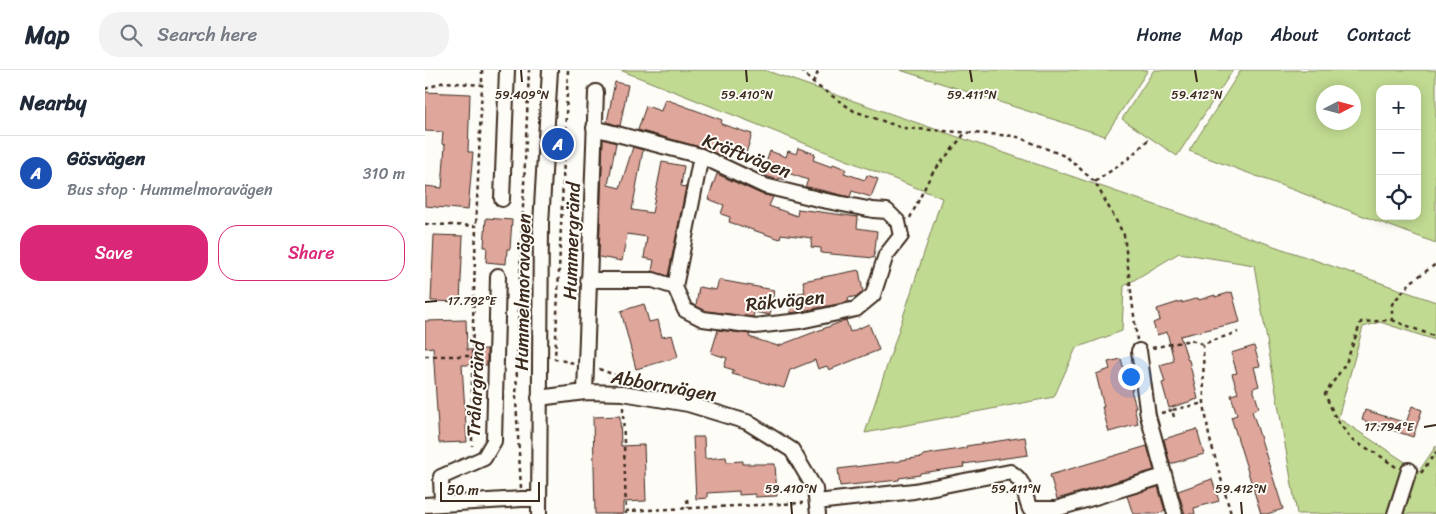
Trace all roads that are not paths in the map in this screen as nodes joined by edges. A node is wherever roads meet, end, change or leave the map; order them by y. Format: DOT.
graph roads {
  1 [pos="507,70"];
  2 [pos="550,70"];
  3 [pos="596,92"];
  4 [pos="594,128"];
  5 [pos="701,156"];
  6 [pos="502,199"];
  7 [pos="901,236"];
  8 [pos="498,276"];
  9 [pos="588,280"];
  10 [pos="675,287"];
  11 [pos="1139,351"];
  12 [pos="585,392"];
  13 [pos="539,398"];
  14 [pos="1408,472"];
  15 [pos="1164,476"];
  16 [pos="539,499"];
  17 [pos="442,504"];
  18 [pos="425,506"];
  19 [pos="817,508"];
  20 [pos="1030,512"];
  21 [pos="539,514"];
  22 [pos="1175,514"];
  23 [pos="1395,514"];
  1 -- 6 [label="street"];
  2 -- 13 [label="street, Hummelmoravägen"];
  3 -- 4 [label="street, Hummergränd"];
  4 -- 5 [label="street, Kräftvägen"];
  4 -- 9 [label="street, Hummergränd"];
  5 -- 7 [label="street, Kräftvägen"];
  5 -- 10 [label="street"];
  7 -- 10 [label="street, Räkvägen"];
  8 -- 17 [label="street, Trålargränd"];
  9 -- 10 [label="street"];
  9 -- 12 [label="street, Hummergränd"];
  11 -- 15 [label="street"];
  12 -- 13 [label="street, Abborrvägen"];
  12 -- 19 [label="street, Abborrvägen"];
  13 -- 16 [label="street, Hummelmoravägen"];
  14 -- 23 [label="street"];
  15 -- 20 [label="street"];
  15 -- 22 [label="street"];
  16 -- 17 [label="street"];
  16 -- 21 [label="street, Hummelmoravägen"];
  17 -- 18 [label="street"];
  19 -- 20 [label="street"];
}
